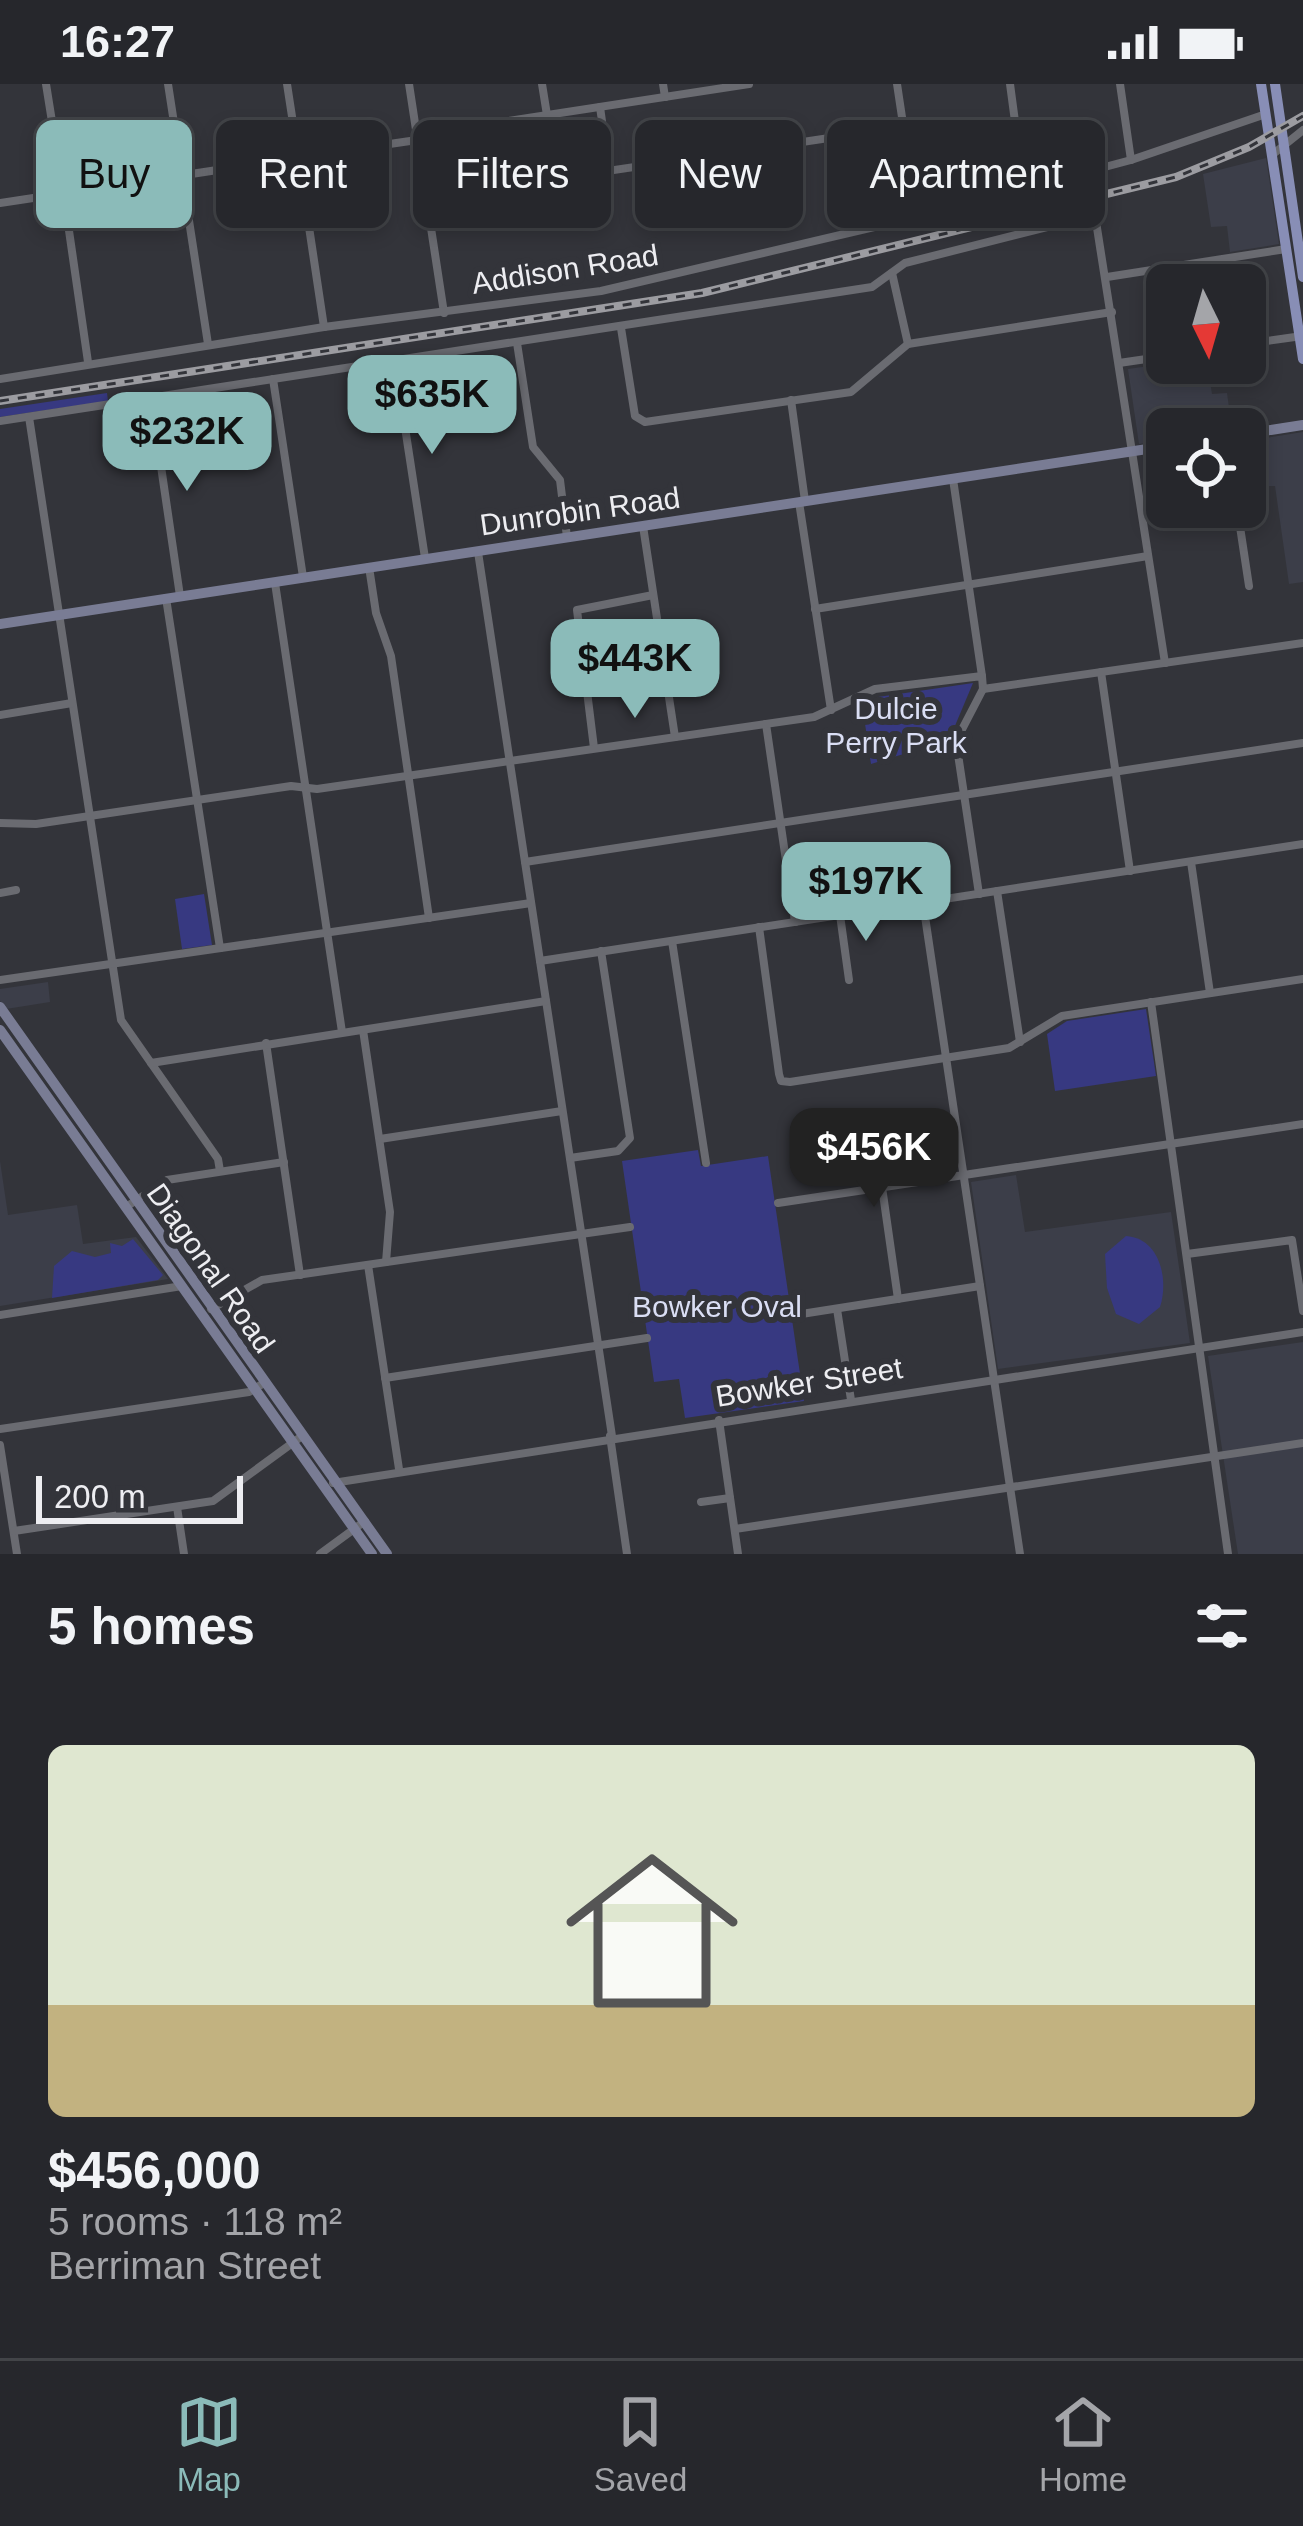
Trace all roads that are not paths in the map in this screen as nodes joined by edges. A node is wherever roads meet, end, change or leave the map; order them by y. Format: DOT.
graph roads {
  1 [pos="46,84"];
  2 [pos="168,84"];
  3 [pos="287,84"];
  4 [pos="409,84"];
  5 [pos="542,84"];
  6 [pos="663,84"];
  7 [pos="748,84"];
  8 [pos="897,84"];
  9 [pos="1010,84"];
  10 [pos="1120,84"];
  11 [pos="1262,84"];
  12 [pos="1275,84"];
  13 [pos="665,97"];
  14 [pos="600,107"];
  15 [pos="1266,114"];
  16 [pos="547,115"];
  17 [pos="52,120"];
  18 [pos="173,120"];
  19 [pos="293,120"];
  20 [pos="414,120"];
  21 [pos="517,120"];
  22 [pos="602,120"];
  23 [pos="902,120"];
  24 [pos="1015,120"];
  25 [pos="1303,130"];
  26 [pos="827,138"];
  27 [pos="1283,142"];
  28 [pos="1272,155"];
  29 [pos="1131,160"];
  30 [pos="1105,167"];
  31 [pos="611,171"];
  32 [pos="36,198"];
  33 [pos="0,203"];
  34 [pos="68,228"];
  35 [pos="190,228"];
  36 [pos="309,228"];
  37 [pos="431,228"];
  38 [pos="874,228"];
  39 [pos="1286,249"];
  40 [pos="1302,262"];
  41 [pos="892,273"];
  42 [pos="1107,277"];
  43 [pos="1303,277"];
  44 [pos="1112,312"];
  45 [pos="444,313"];
  46 [pos="324,327"];
  47 [pos="621,328"];
  48 [pos="1301,336"];
  49 [pos="1266,341"];
  50 [pos="517,343"];
  51 [pos="208,344"];
  52 [pos="908,344"];
  53 [pos="1146,359"];
  54 [pos="1303,359"];
  55 [pos="88,362"];
  56 [pos="395,362"];
  57 [pos="1119,363"];
  58 [pos="0,379"];
  59 [pos="273,380"];
  60 [pos="151,398"];
  61 [pos="791,400"];
  62 [pos="29,417"];
  63 [pos="0,422"];
  64 [pos="1303,424"];
  65 [pos="1266,430"];
  66 [pos="1146,450"];
  67 [pos="1132,452"];
  68 [pos="953,479"];
  69 [pos="802,501"];
  70 [pos="643,526"];
  71 [pos="1241,528"];
  72 [pos="567,537"];
  73 [pos="477,550"];
  74 [pos="1148,556"];
  75 [pos="425,558"];
  76 [pos="369,567"];
  77 [pos="303,577"];
  78 [pos="275,581"];
  79 [pos="969,584"];
  80 [pos="1250,586"];
  81 [pos="653,595"];
  82 [pos="173,597"];
  83 [pos="815,608"];
  84 [pos="58,615"];
  85 [pos="0,624"];
  86 [pos="1303,643"];
  87 [pos="1165,663"];
  88 [pos="1101,672"];
  89 [pos="982,676"];
  90 [pos="983,689"];
  91 [pos="72,704"];
  92 [pos="830,710"];
  93 [pos="0,716"];
  94 [pos="766,724"];
  95 [pos="675,737"];
  96 [pos="1303,743"];
  97 [pos="594,748"];
  98 [pos="509,760"];
  99 [pos="1115,772"];
  100 [pos="408,775"];
  101 [pos="306,788"];
  102 [pos="963,795"];
  103 [pos="197,800"];
  104 [pos="89,817"];
  105 [pos="0,823"];
  106 [pos="780,823"];
  107 [pos="1303,844"];
  108 [pos="525,862"];
  109 [pos="1191,862"];
  110 [pos="1130,871"];
  111 [pos="16,890"];
  112 [pos="998,891"];
  113 [pos="0,893"];
  114 [pos="979,894"];
  115 [pos="923,902"];
  116 [pos="531,903"];
  117 [pos="840,915"];
  118 [pos="429,918"];
  119 [pos="795,922"];
  120 [pos="759,927"];
  121 [pos="327,932"];
  122 [pos="672,940"];
  123 [pos="220,948"];
  124 [pos="601,951"];
  125 [pos="539,961"];
  126 [pos="111,964"];
  127 [pos="1303,979"];
  128 [pos="0,980"];
  129 [pos="850,980"];
  130 [pos="1210,993"];
  131 [pos="546,1001"];
  132 [pos="1150,1002"];
  133 [pos="0,1007"];
  134 [pos="0,1030"];
  135 [pos="363,1030"];
  136 [pos="342,1032"];
  137 [pos="1020,1042"];
  138 [pos="266,1043"];
  139 [pos="946,1057"];
  140 [pos="151,1063"];
  141 [pos="56,1098"];
  142 [pos="562,1112"];
  143 [pos="1303,1124"];
  144 [pos="380,1139"];
  145 [pos="1172,1144"];
  146 [pos="569,1158"];
  147 [pos="284,1162"];
  148 [pos="706,1163"];
  149 [pos="220,1171"];
  150 [pos="964,1175"];
  151 [pos="882,1187"];
  152 [pos="778,1202"];
  153 [pos="130,1204"];
  154 [pos="630,1226"];
  155 [pos="581,1234"];
  156 [pos="1303,1235"];
  157 [pos="1292,1240"];
  158 [pos="1187,1254"];
  159 [pos="386,1262"];
  160 [pos="368,1265"];
  161 [pos="300,1275"];
  162 [pos="186,1284"];
  163 [pos="980,1286"];
  164 [pos="898,1299"];
  165 [pos="838,1309"];
  166 [pos="1303,1311"];
  167 [pos="207,1313"];
  168 [pos="0,1315"];
  169 [pos="795,1316"];
  170 [pos="1303,1333"];
  171 [pos="647,1338"];
  172 [pos="598,1345"];
  173 [pos="1197,1348"];
  174 [pos="385,1378"];
  175 [pos="993,1378"];
  176 [pos="260,1386"];
  177 [pos="851,1400"];
  178 [pos="718,1420"];
  179 [pos="0,1429"];
  180 [pos="610,1436"];
  181 [pos="297,1440"];
  182 [pos="1303,1443"];
  183 [pos="0,1445"];
  184 [pos="1214,1457"];
  185 [pos="399,1469"];
  186 [pos="330,1484"];
  187 [pos="1010,1488"];
  188 [pos="730,1498"];
  189 [pos="701,1502"];
  190 [pos="177,1507"];
  191 [pos="5,1509"];
  192 [pos="360,1525"];
  193 [pos="735,1529"];
  194 [pos="14,1531"];
  195 [pos="17,1554"];
  196 [pos="184,1554"];
  197 [pos="320,1554"];
  198 [pos="372,1554"];
  199 [pos="388,1554"];
  200 [pos="627,1554"];
  201 [pos="739,1554"];
  202 [pos="1019,1554"];
  203 [pos="1228,1554"];
  1 -- 17 [label="street"];
  2 -- 18 [label="street"];
  3 -- 19 [label="street"];
  4 -- 20 [label="street"];
  5 -- 16 [label="street"];
  6 -- 13 [label="street"];
  7 -- 13 [label="street"];
  8 -- 23 [label="street"];
  9 -- 24 [label="street"];
  10 -- 29 [label="street"];
  11 -- 15 [label="main road"];
  12 -- 27 [label="main road"];
  13 -- 14 [label="street"];
  14 -- 16 [label="street"];
  14 -- 22 [label="street"];
  15 -- 28 [label="main road"];
  15 -- 29 [label="street, Addison Road"];
  16 -- 21 [label="street"];
  25 -- 27 [label="street"];
  26 -- 31 [label="street"];
  27 -- 28 [label="street"];
  27 -- 40 [label="main road"];
  28 -- 39 [label="main road"];
  29 -- 30 [label="street, Addison Road"];
  32 -- 33 [label="street"];
  34 -- 55 [label="street"];
  35 -- 51 [label="street"];
  36 -- 46 [label="street"];
  37 -- 45 [label="street"];
  38 -- 45 [label="street, Addison Road"];
  39 -- 42 [label="street"];
  39 -- 48 [label="main road"];
  40 -- 43 [label="main road"];
  41 -- 42 [label="street"];
  41 -- 47 [label="street"];
  41 -- 52 [label="street"];
  42 -- 44 [label="street"];
  44 -- 52 [label="street"];
  44 -- 57 [label="street"];
  45 -- 46 [label="street, Addison Road"];
  46 -- 51 [label="street, Addison Road"];
  47 -- 50 [label="street"];
  47 -- 61 [label="street"];
  48 -- 49 [label="street"];
  48 -- 54 [label="main road"];
  50 -- 56 [label="street"];
  50 -- 72 [label="street"];
  51 -- 55 [label="street, Addison Road"];
  52 -- 61 [label="street"];
  53 -- 57 [label="street"];
  55 -- 58 [label="street, Addison Road"];
  56 -- 59 [label="street"];
  56 -- 75 [label="street"];
  57 -- 67 [label="street"];
  59 -- 60 [label="street"];
  59 -- 77 [label="street"];
  60 -- 62 [label="street"];
  60 -- 82 [label="street"];
  61 -- 69 [label="street"];
  62 -- 63 [label="street"];
  62 -- 84 [label="street"];
  64 -- 65 [label="street"];
  66 -- 67 [label="street, Dunrobin Road"];
  67 -- 68 [label="street, Dunrobin Road"];
  67 -- 74 [label="street"];
  68 -- 69 [label="street, Dunrobin Road"];
  68 -- 79 [label="street"];
  69 -- 70 [label="street, Dunrobin Road"];
  69 -- 83 [label="street"];
  70 -- 72 [label="street, Dunrobin Road"];
  70 -- 81 [label="street"];
  71 -- 80 [label="street"];
  72 -- 73 [label="street, Dunrobin Road"];
  73 -- 75 [label="street, Dunrobin Road"];
  73 -- 98 [label="street"];
  74 -- 79 [label="street"];
  74 -- 87 [label="street"];
  75 -- 76 [label="street, Dunrobin Road"];
  76 -- 77 [label="street, Dunrobin Road"];
  76 -- 100 [label="street"];
  77 -- 78 [label="street, Dunrobin Road"];
  78 -- 82 [label="street, Dunrobin Road"];
  78 -- 101 [label="street"];
  79 -- 83 [label="street"];
  79 -- 89 [label="street"];
  81 -- 95 [label="street"];
  81 -- 97 [label="street"];
  82 -- 84 [label="street, Dunrobin Road"];
  82 -- 103 [label="street"];
  83 -- 92 [label="street"];
  84 -- 85 [label="street, Dunrobin Road"];
  84 -- 91 [label="street"];
  86 -- 87 [label="street"];
  87 -- 88 [label="street"];
  88 -- 90 [label="street"];
  88 -- 99 [label="street"];
  89 -- 90 [label="street"];
  89 -- 92 [label="street"];
  90 -- 102 [label="street"];
  91 -- 93 [label="street"];
  91 -- 104 [label="street"];
  92 -- 94 [label="street"];
  94 -- 95 [label="street"];
  94 -- 106 [label="street"];
  95 -- 97 [label="street"];
  96 -- 99 [label="street"];
  97 -- 98 [label="street"];
  98 -- 100 [label="street"];
  98 -- 108 [label="street"];
  99 -- 102 [label="street"];
  99 -- 110 [label="street"];
  100 -- 101 [label="street"];
  100 -- 118 [label="street"];
  101 -- 103 [label="street"];
  101 -- 121 [label="street"];
  102 -- 106 [label="street"];
  102 -- 114 [label="street"];
  103 -- 104 [label="street"];
  103 -- 123 [label="street"];
  104 -- 105 [label="street"];
  104 -- 126 [label="street"];
  106 -- 108 [label="street"];
  106 -- 119 [label="street"];
  107 -- 109 [label="street"];
  108 -- 116 [label="street"];
  109 -- 110 [label="street"];
  109 -- 130 [label="street"];
  110 -- 112 [label="street"];
  111 -- 113 [label="street"];
  112 -- 114 [label="street"];
  112 -- 137 [label="street"];
  114 -- 115 [label="street"];
  115 -- 117 [label="street"];
  115 -- 139 [label="street"];
  116 -- 118 [label="street"];
  116 -- 125 [label="street"];
  117 -- 119 [label="street"];
  117 -- 129 [label="street"];
  118 -- 121 [label="street"];
  119 -- 120 [label="street"];
  120 -- 122 [label="street"];
  120 -- 139 [label="street"];
  121 -- 123 [label="street"];
  121 -- 136 [label="street"];
  122 -- 124 [label="street"];
  122 -- 148 [label="street"];
  123 -- 126 [label="street"];
  124 -- 125 [label="street"];
  124 -- 146 [label="street"];
  125 -- 131 [label="street"];
  126 -- 128 [label="street"];
  126 -- 140 [label="street"];
  127 -- 130 [label="street"];
  130 -- 132 [label="street"];
  131 -- 135 [label="street"];
  131 -- 142 [label="street"];
  132 -- 137 [label="street"];
  132 -- 145 [label="street"];
  133 -- 141 [label="street, Diagonal Road"];
  134 -- 141 [label="street, Diagonal Road"];
  135 -- 136 [label="street"];
  135 -- 144 [label="street"];
  136 -- 138 [label="street"];
  137 -- 139 [label="street"];
  138 -- 140 [label="street"];
  138 -- 147 [label="street"];
  139 -- 150 [label="street"];
  140 -- 149 [label="street"];
  141 -- 153 [label="street, Diagonal Road"];
  142 -- 144 [label="street"];
  142 -- 146 [label="street"];
  143 -- 145 [label="street"];
  144 -- 159 [label="street"];
  145 -- 150 [label="street"];
  145 -- 158 [label="street"];
  146 -- 155 [label="street"];
  147 -- 149 [label="street"];
  147 -- 161 [label="street"];
  149 -- 153 [label="street"];
  150 -- 151 [label="street"];
  150 -- 163 [label="street"];
  151 -- 152 [label="street"];
  151 -- 164 [label="street"];
  153 -- 162 [label="street, Diagonal Road"];
  154 -- 155 [label="street"];
  155 -- 159 [label="street"];
  155 -- 172 [label="street"];
  156 -- 157 [label="street"];
  157 -- 158 [label="street"];
  157 -- 166 [label="street"];
  158 -- 173 [label="street"];
  159 -- 160 [label="street"];
  160 -- 161 [label="street"];
  160 -- 174 [label="street"];
  161 -- 167 [label="street"];
  162 -- 167 [label="street, Diagonal Road"];
  162 -- 168 [label="street"];
  163 -- 164 [label="street"];
  163 -- 175 [label="street"];
  164 -- 165 [label="street"];
  165 -- 169 [label="street"];
  165 -- 177 [label="street"];
  167 -- 176 [label="street, Diagonal Road"];
  170 -- 173 [label="street, Bowker Street"];
  171 -- 172 [label="street"];
  172 -- 174 [label="street"];
  172 -- 180 [label="street"];
  173 -- 175 [label="street, Bowker Street"];
  173 -- 184 [label="street"];
  174 -- 185 [label="street"];
  175 -- 177 [label="street, Bowker Street"];
  175 -- 187 [label="street"];
  176 -- 179 [label="street"];
  176 -- 181 [label="street, Diagonal Road"];
  177 -- 178 [label="street, Bowker Street"];
  178 -- 180 [label="street, Bowker Street"];
  178 -- 188 [label="street"];
  180 -- 185 [label="street, Bowker Street"];
  180 -- 200 [label="street"];
  181 -- 186 [label="street, Diagonal Road"];
  181 -- 190 [label="street"];
  182 -- 184 [label="street"];
  183 -- 191 [label="street"];
  184 -- 187 [label="street"];
  184 -- 203 [label="street"];
  185 -- 186 [label="street, Bowker Street"];
  186 -- 192 [label="street, Diagonal Road"];
  187 -- 193 [label="street"];
  187 -- 202 [label="street"];
  188 -- 189 [label="street"];
  188 -- 193 [label="street"];
  190 -- 194 [label="street"];
  190 -- 196 [label="street"];
  191 -- 194 [label="street"];
  192 -- 197 [label="street"];
  192 -- 198 [label="street, Diagonal Road"];
  192 -- 199 [label="street, Diagonal Road"];
  193 -- 201 [label="street"];
  194 -- 195 [label="street"];
}
